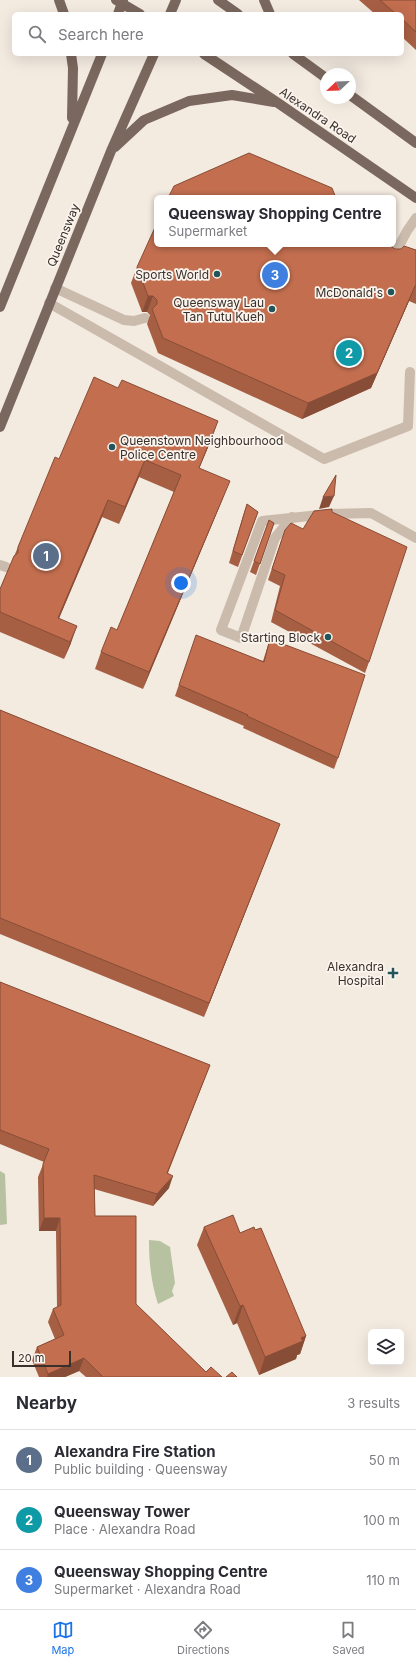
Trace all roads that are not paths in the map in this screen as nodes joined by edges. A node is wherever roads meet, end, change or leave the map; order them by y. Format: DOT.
graph roads {
  1 [pos="59,0"];
  2 [pos="176,0"];
  3 [pos="218,0"];
  4 [pos="264,0"];
  5 [pos="120,1"];
  6 [pos="63,12"];
  7 [pos="118,12"];
  8 [pos="137,12"];
  9 [pos="171,12"];
  10 [pos="235,12"];
  11 [pos="269,12"];
  12 [pos="71,56"];
  13 [pos="101,56"];
  14 [pos="153,56"];
  15 [pos="207,56"];
  16 [pos="296,56"];
  17 [pos="320,74"];
  18 [pos="356,99"];
  19 [pos="278,103"];
  20 [pos="72,124"];
  21 [pos="416,143"];
  22 [pos="111,151"];
  23 [pos="416,198"];
  24 [pos="416,218"];
  25 [pos="392,259"];
  26 [pos="55,288"];
  27 [pos="49,303"];
  28 [pos="0,307"];
  29 [pos="144,318"];
  30 [pos="410,372"];
  31 [pos="0,427"];
  32 [pos="292,518"];
  33 [pos="416,538"];
  1 -- 6 [label="main road"];
  2 -- 9 [label="main road"];
  3 -- 10 [label="main road"];
  4 -- 11 [label="main road"];
  5 -- 7 [label="main road"];
  5 -- 8 [label="main road"];
  12 -- 20 [label="main road"];
  13 -- 20 [label="main road"];
  14 -- 22 [label="main road, Queensway"];
  15 -- 19 [label="main road, Alexandra Road"];
  16 -- 17 [label="main road"];
  18 -- 21 [label="main road"];
  19 -- 22 [label="main road"];
  19 -- 23 [label="main road, Alexandra Road"];
  20 -- 28 [label="main road"];
  22 -- 26 [label="main road, Queensway"];
  24 -- 25 [label="lane"];
  26 -- 27 [label="main road, Queensway"];
  26 -- 29 [label="lane"];
  27 -- 30 [label="lane"];
  27 -- 31 [label="main road, Queensway"];
  32 -- 32 [label="lane"];
  32 -- 33 [label="lane"];
}
